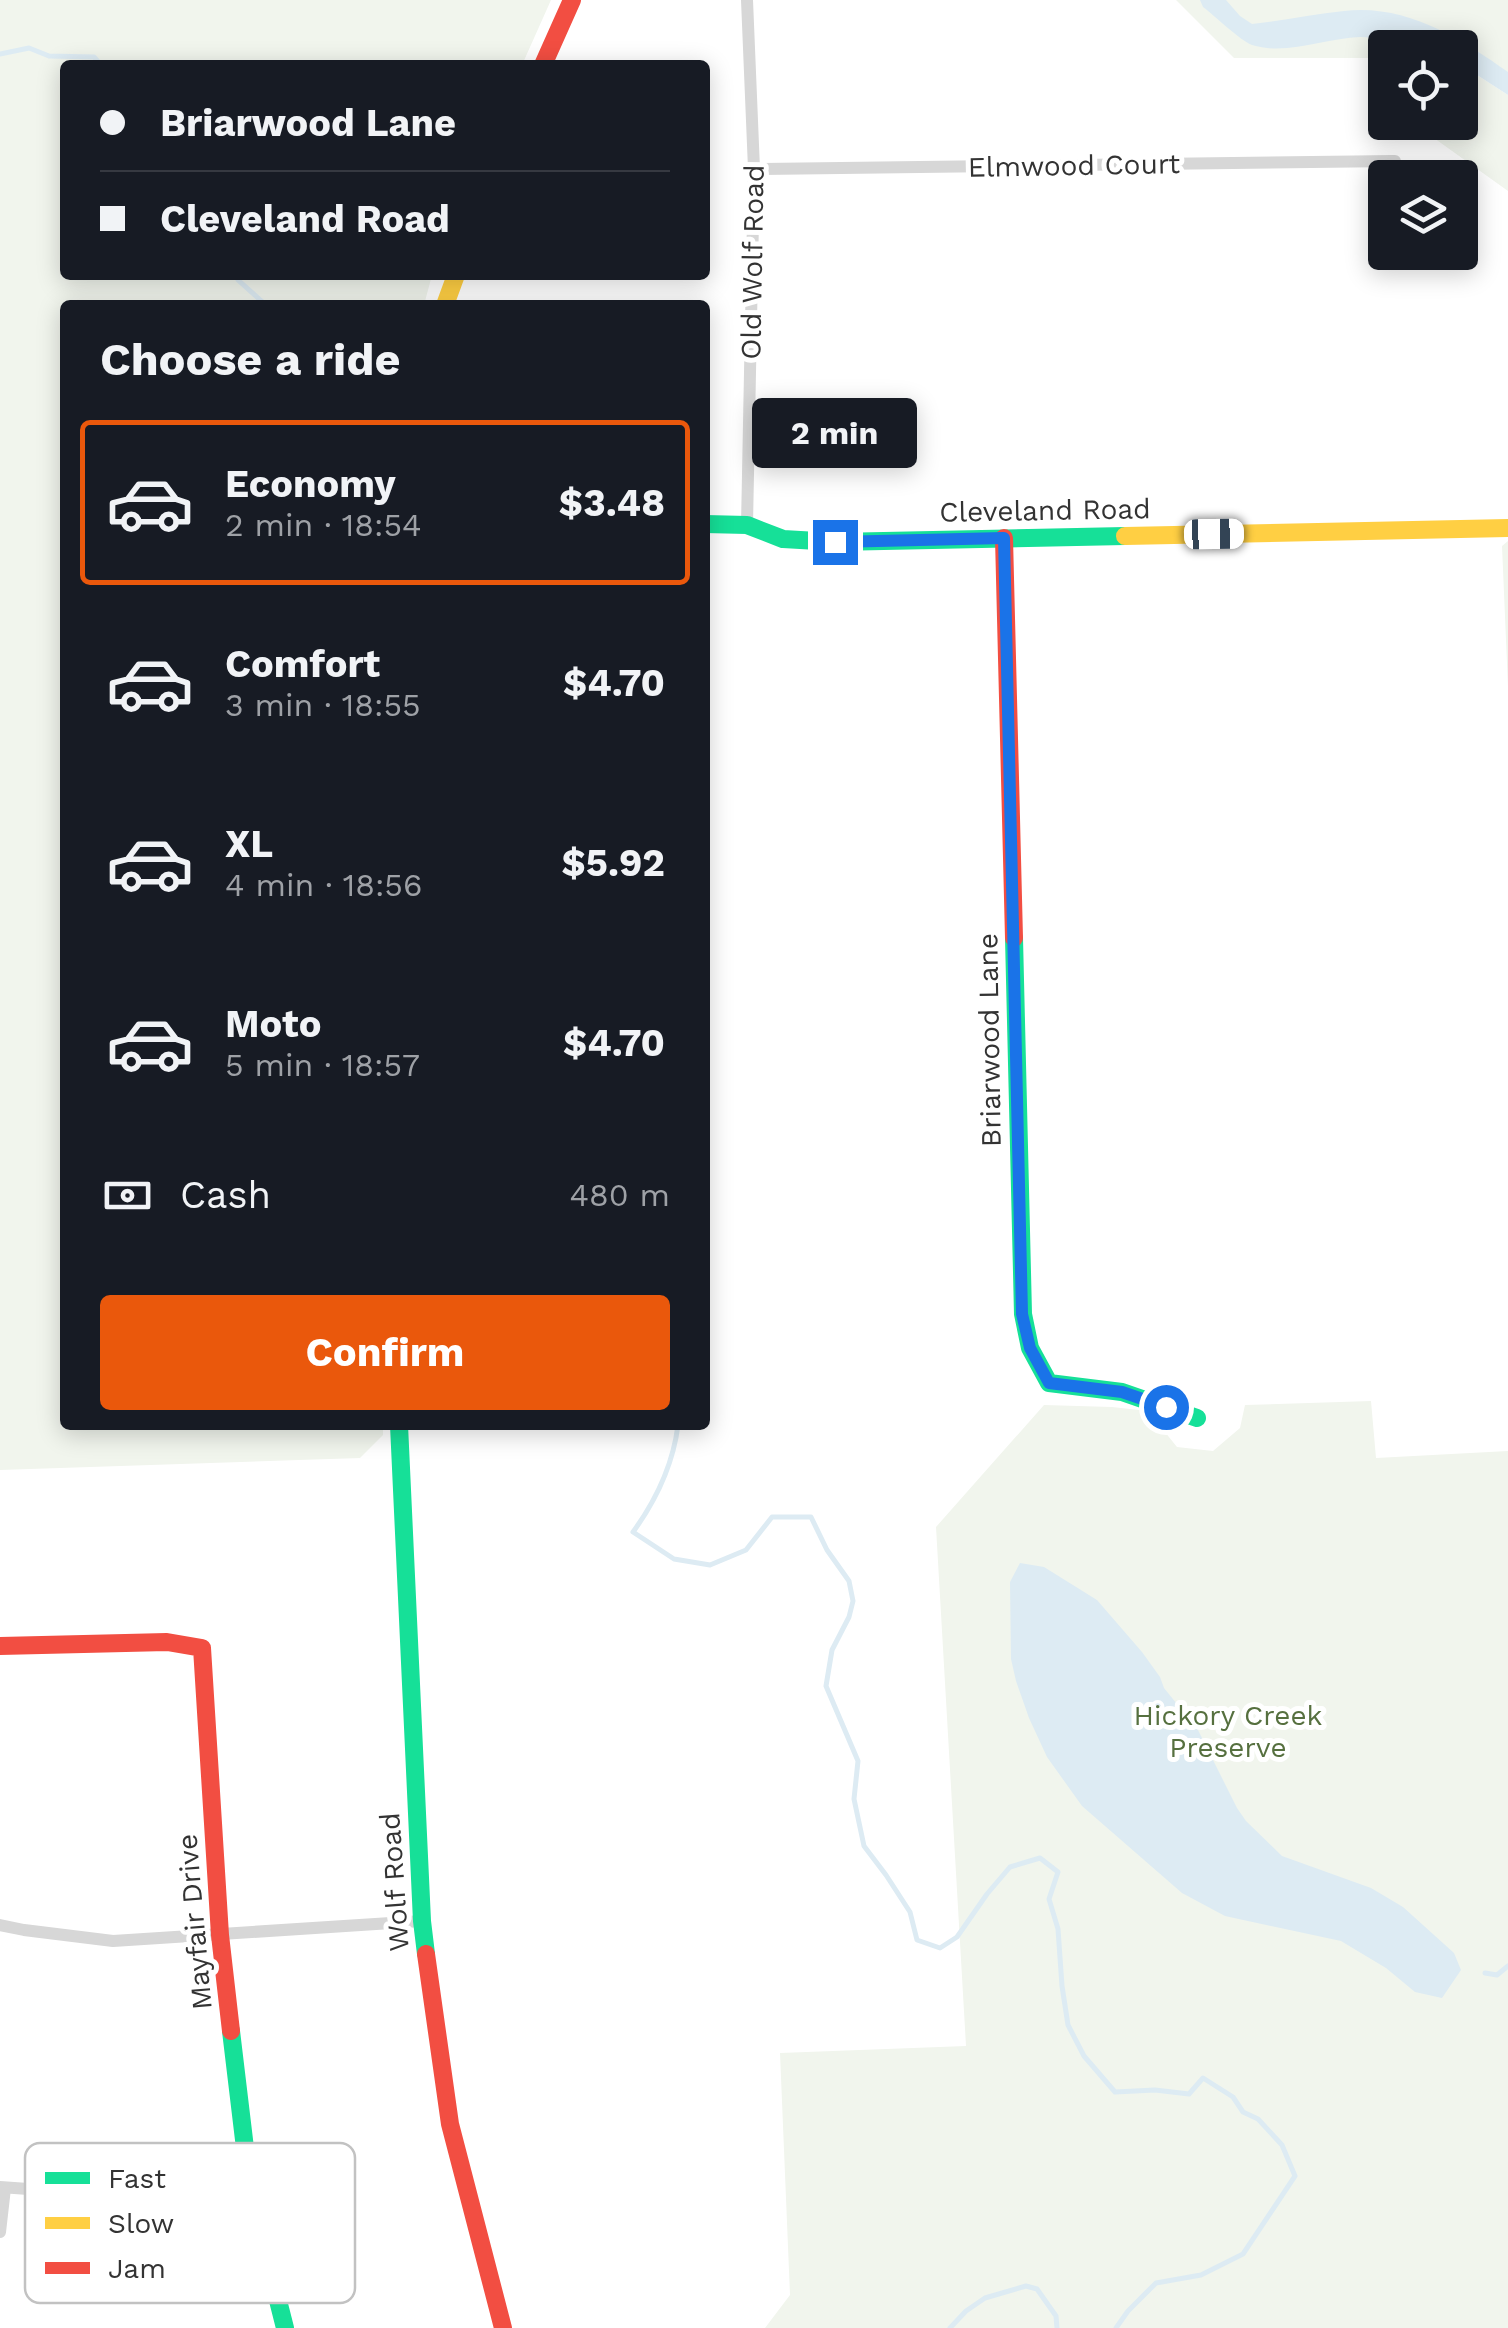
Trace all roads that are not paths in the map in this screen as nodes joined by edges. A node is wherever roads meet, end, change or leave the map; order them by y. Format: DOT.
graph roads {
  1 [pos="572,0"];
  2 [pos="747,0"];
  3 [pos="545,60"];
  4 [pos="1368,161"];
  5 [pos="754,169"];
  6 [pos="710,524"];
  7 [pos="747,525"];
  8 [pos="1508,528"];
  9 [pos="1004,538"];
  10 [pos="1197,1418"];
  11 [pos="399,1430"];
  12 [pos="0,1646"];
  13 [pos="422,1921"];
  14 [pos="0,1925"];
  15 [pos="220,1935"];
  16 [pos="244,2143"];
  17 [pos="3,2188"];
  18 [pos="0,2232"];
  19 [pos="278,2303"];
  20 [pos="284,2328"];
  21 [pos="503,2328"];
  1 -- 3 [label="street"];
  2 -- 5 [label="street, Old Wolf Road"];
  4 -- 5 [label="street, Elmwood Court"];
  5 -- 7 [label="street, Old Wolf Road"];
  6 -- 7 [label="street, Cleveland Road"];
  7 -- 9 [label="street, Cleveland Road"];
  8 -- 9 [label="street, Cleveland Road"];
  9 -- 10 [label="street, Briarwood Lane"];
  11 -- 13 [label="street, Wolf Road"];
  12 -- 15 [label="street, Mayfair Drive"];
  13 -- 15 [label="street"];
  13 -- 21 [label="street, Wolf Road"];
  14 -- 15 [label="street"];
  15 -- 16 [label="street, Mayfair Drive"];
  17 -- 18 [label="street"];
  19 -- 20 [label="street, Mayfair Drive"];
}
